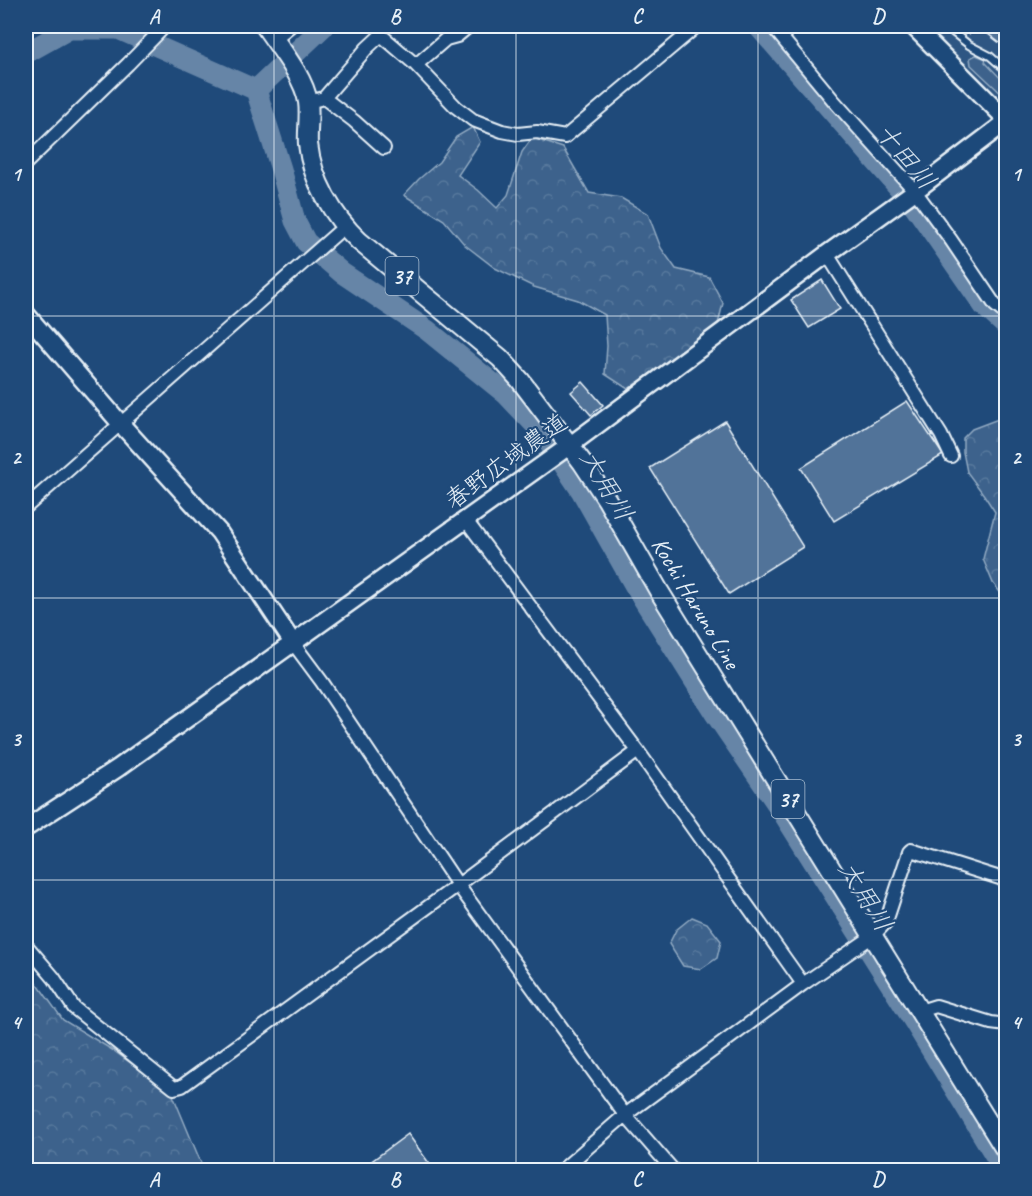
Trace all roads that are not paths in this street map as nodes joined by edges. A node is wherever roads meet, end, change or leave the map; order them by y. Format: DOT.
graph roads {
  1 [pos="165,26"];
  2 [pos="290,26"];
  3 [pos="469,26"];
  4 [pos="697,26"];
  5 [pos="772,26"];
  6 [pos="914,26"];
  7 [pos="945,26"];
  8 [pos="272,36"];
  9 [pos="416,65"];
  10 [pos="1006,70"];
  11 [pos="316,100"];
  12 [pos="1006,121"];
  13 [pos="384,148"];
  14 [pos="26,163"];
  15 [pos="913,193"];
  16 [pos="338,232"];
  17 [pos="827,254"];
  18 [pos="26,314"];
  19 [pos="1006,314"];
  20 [pos="120,423"];
  21 [pos="569,446"];
  22 [pos="951,456"];
  23 [pos="26,507"];
  24 [pos="465,519"];
  25 [pos="293,643"];
  26 [pos="638,751"];
  27 [pos="26,828"];
  28 [pos="1006,880"];
  29 [pos="458,885"];
  30 [pos="870,938"];
  31 [pos="26,945"];
  32 [pos="803,984"];
  33 [pos="920,1011"];
  34 [pos="1006,1025"];
  35 [pos="625,1115"];
  36 [pos="1006,1152"];
  37 [pos="562,1170"];
  38 [pos="674,1170"];
  1 -- 14 [label="street"];
  2 -- 8 [label="street"];
  3 -- 9 [label="street"];
  4 -- 9 [label="street"];
  5 -- 15 [label="street"];
  6 -- 12 [label="street"];
  7 -- 10 [label="lane"];
  8 -- 11 [label="main road, Kochi Haruno Line / 37"];
  9 -- 11 [label="street"];
  11 -- 13 [label="street"];
  11 -- 16 [label="main road, Kochi Haruno Line / 37"];
  12 -- 15 [label="street, 春野広域農道"];
  15 -- 17 [label="street, 春野広域農道"];
  15 -- 19 [label="street"];
  16 -- 20 [label="street"];
  16 -- 21 [label="main road, Kochi Haruno Line / 37"];
  17 -- 21 [label="street, 春野広域農道"];
  17 -- 22 [label="street"];
  18 -- 20 [label="street"];
  20 -- 23 [label="street"];
  20 -- 25 [label="street"];
  21 -- 24 [label="street, 春野広域農道"];
  21 -- 30 [label="main road, Kochi Haruno Line / 37"];
  24 -- 25 [label="street, 春野広域農道"];
  24 -- 26 [label="street"];
  25 -- 27 [label="street, 春野広域農道"];
  25 -- 29 [label="street"];
  26 -- 29 [label="street"];
  26 -- 32 [label="street"];
  28 -- 30 [label="street"];
  29 -- 31 [label="street"];
  29 -- 35 [label="street"];
  30 -- 32 [label="street"];
  30 -- 33 [label="main road, Kochi Haruno Line / 37"];
  32 -- 35 [label="street"];
  33 -- 34 [label="street"];
  33 -- 36 [label="main road, Kochi Haruno Line / 37"];
  35 -- 37 [label="street"];
  35 -- 38 [label="street"];
}
